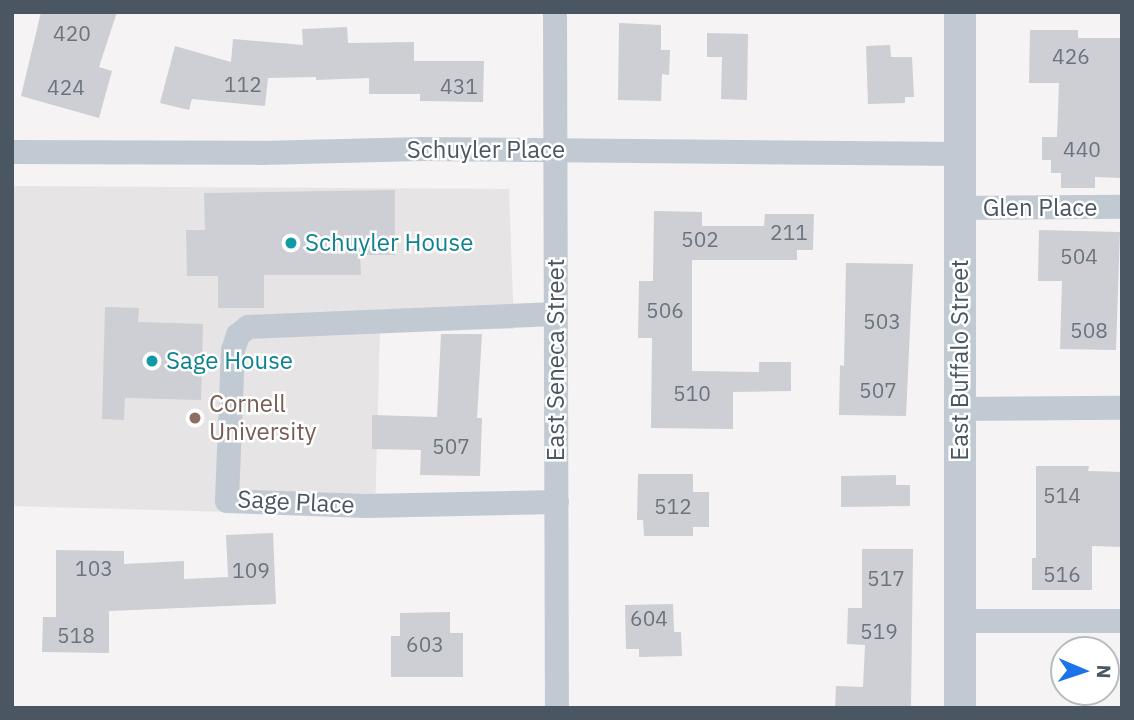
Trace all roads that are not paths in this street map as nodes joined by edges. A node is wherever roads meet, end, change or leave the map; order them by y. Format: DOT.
graph roads {
  1 [pos="555,12"];
  2 [pos="960,12"];
  3 [pos="555,150"];
  4 [pos="12,152"];
  5 [pos="960,154"];
  6 [pos="1122,207"];
  7 [pos="959,208"];
  8 [pos="556,314"];
  9 [pos="1122,408"];
  10 [pos="960,409"];
  11 [pos="557,502"];
  12 [pos="960,621"];
  13 [pos="1122,621"];
  14 [pos="557,708"];
  15 [pos="960,708"];
  1 -- 3 [label="street, East Seneca Street"];
  2 -- 5 [label="street, East Buffalo Street"];
  3 -- 4 [label="street, Schuyler Place"];
  3 -- 5 [label="street, Schuyler Place"];
  3 -- 8 [label="street, East Seneca Street"];
  5 -- 7 [label="street, East Buffalo Street"];
  6 -- 7 [label="street, Glen Place"];
  7 -- 10 [label="street, East Buffalo Street"];
  8 -- 11 [label="street, East Seneca Street"];
  8 -- 11 [label="street, Sage Place"];
  9 -- 10 [label="street"];
  10 -- 12 [label="street, East Buffalo Street"];
  11 -- 14 [label="street, East Seneca Street"];
  12 -- 13 [label="street"];
  12 -- 15 [label="street, East Buffalo Street"];
}
